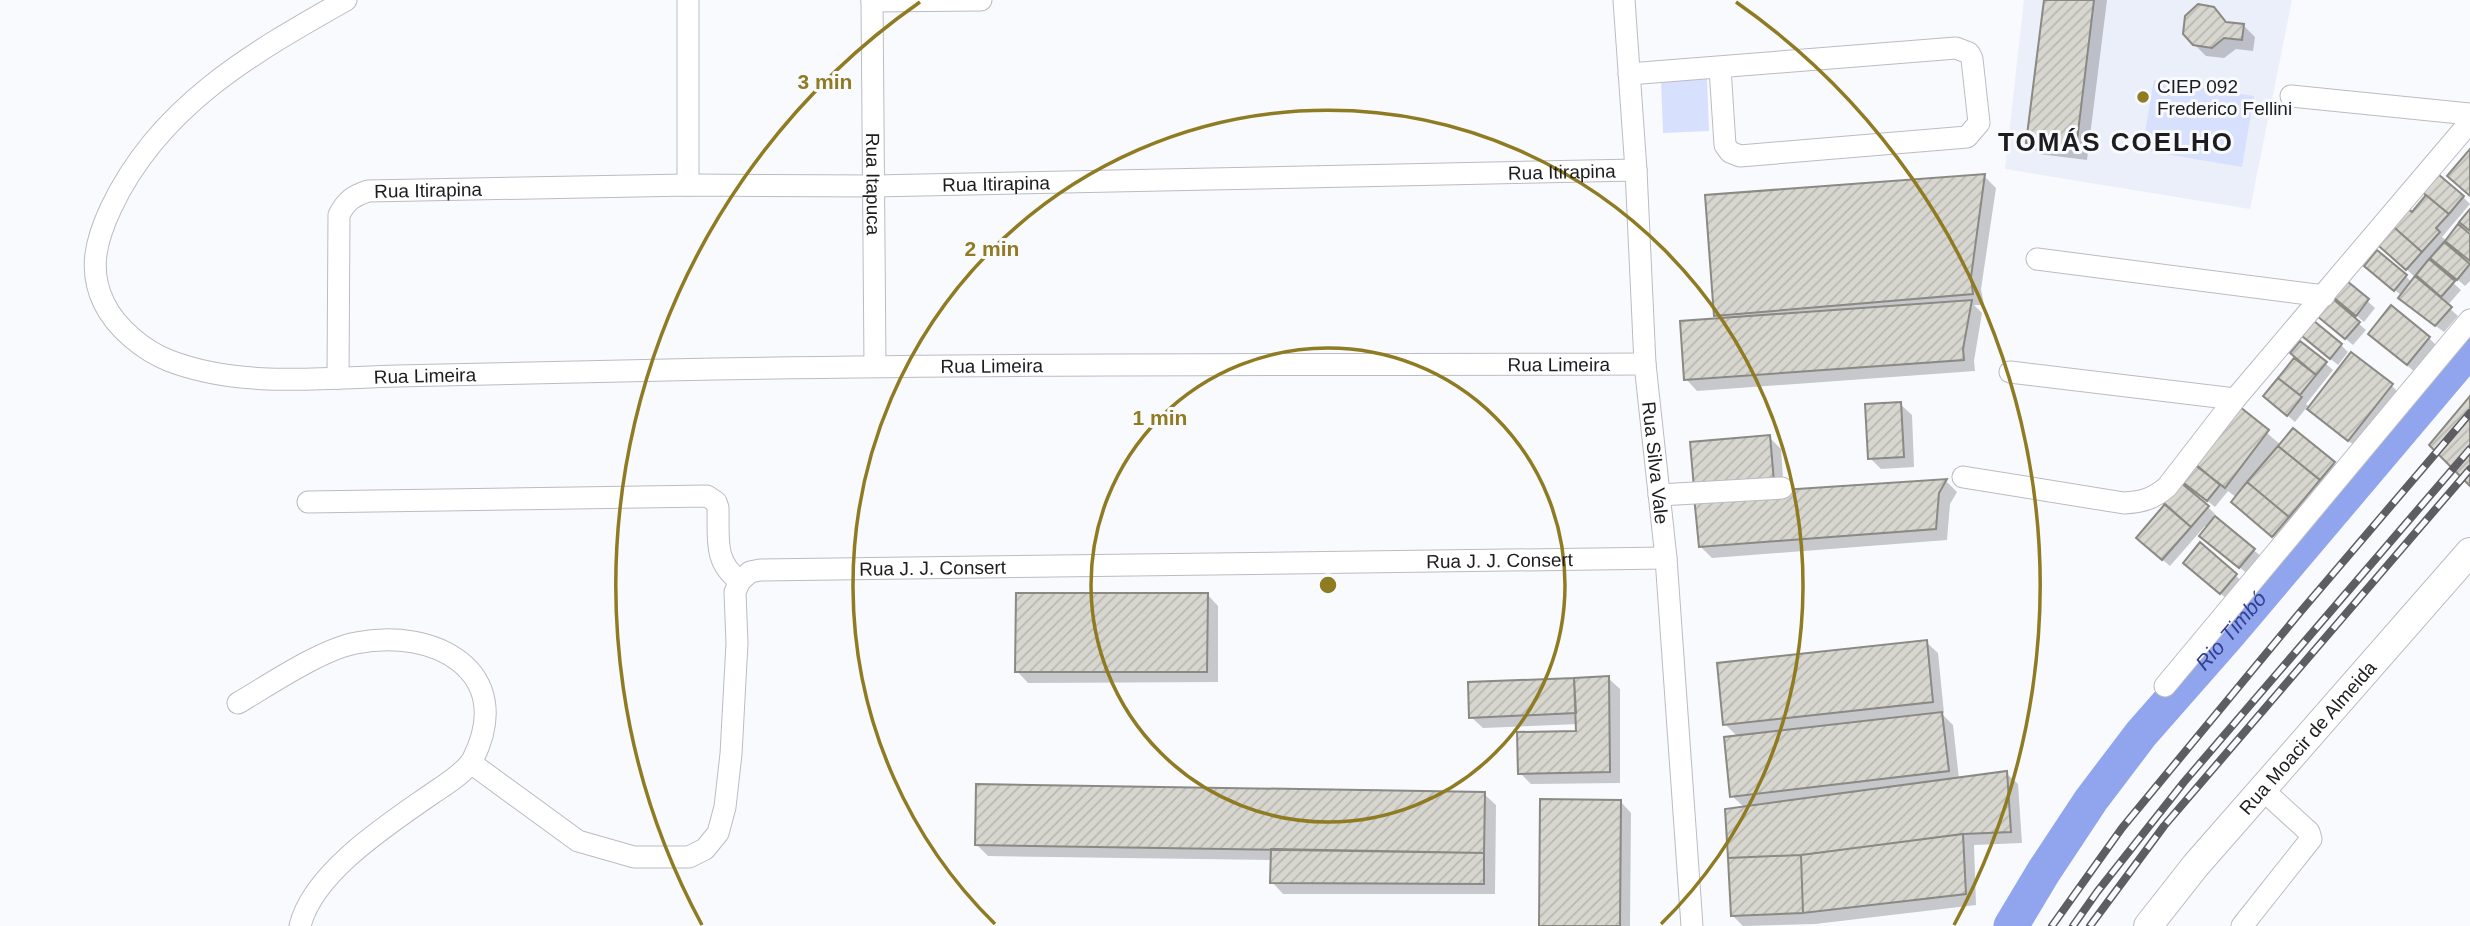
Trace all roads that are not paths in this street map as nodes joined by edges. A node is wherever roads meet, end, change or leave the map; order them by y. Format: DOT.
graph roads {
  1 [pos="346,0"];
  2 [pos="688,0"];
  3 [pos="872,0"];
  4 [pos="981,0"];
  5 [pos="1624,0"];
  6 [pos="1720,68"];
  7 [pos="1629,74"];
  8 [pos="2291,96"];
  9 [pos="2470,114"];
  10 [pos="2470,122"];
  11 [pos="1636,170"];
  12 [pos="688,185"];
  13 [pos="874,186"];
  14 [pos="2038,259"];
  15 [pos="2324,296"];
  16 [pos="2470,320"];
  17 [pos="1645,365"];
  18 [pos="875,366"];
  19 [pos="2010,372"];
  20 [pos="338,378"];
  21 [pos="2235,399"];
  22 [pos="1963,477"];
  23 [pos="1782,488"];
  24 [pos="1659,495"];
  25 [pos="308,502"];
  26 [pos="2470,552"];
  27 [pos="1666,558"];
  28 [pos="740,581"];
  29 [pos="2165,686"];
  30 [pos="237,703"];
  31 [pos="471,763"];
  32 [pos="2263,790"];
  33 [pos="300,926"];
  34 [pos="1692,926"];
  35 [pos="2148,926"];
  36 [pos="2242,926"];
  1 -- 20 [label="street, Rua Limeira"];
  2 -- 12 [label="street"];
  3 -- 4 [label="street"];
  3 -- 13 [label="street, Rua Itapuca"];
  5 -- 7 [label="street, Rua Silva Vale"];
  6 -- 6 [label="street"];
  6 -- 7 [label="street"];
  7 -- 11 [label="street, Rua Silva Vale"];
  8 -- 9 [label="street"];
  10 -- 15 [label="street"];
  11 -- 13 [label="street, Rua Itirapina"];
  11 -- 17 [label="street, Rua Silva Vale"];
  12 -- 13 [label="street, Rua Itirapina"];
  12 -- 20 [label="street, Rua Itirapina"];
  13 -- 18 [label="street, Rua Itapuca"];
  14 -- 15 [label="street"];
  15 -- 21 [label="street"];
  16 -- 29 [label="street"];
  17 -- 18 [label="street, Rua Limeira"];
  17 -- 24 [label="street, Rua Silva Vale"];
  18 -- 20 [label="street, Rua Limeira"];
  19 -- 21 [label="street"];
  21 -- 22 [label="street"];
  23 -- 24 [label="street"];
  24 -- 27 [label="street, Rua Silva Vale"];
  25 -- 28 [label="street"];
  26 -- 32 [label="main road, Rua Moacir de Almeida"];
  27 -- 28 [label="street, Rua J. J. Consert"];
  27 -- 34 [label="street, Rua Silva Vale"];
  28 -- 31 [label="street"];
  30 -- 31 [label="street"];
  31 -- 33 [label="street"];
  32 -- 35 [label="main road, Rua Moacir de Almeida"];
  32 -- 36 [label="street"];
}
